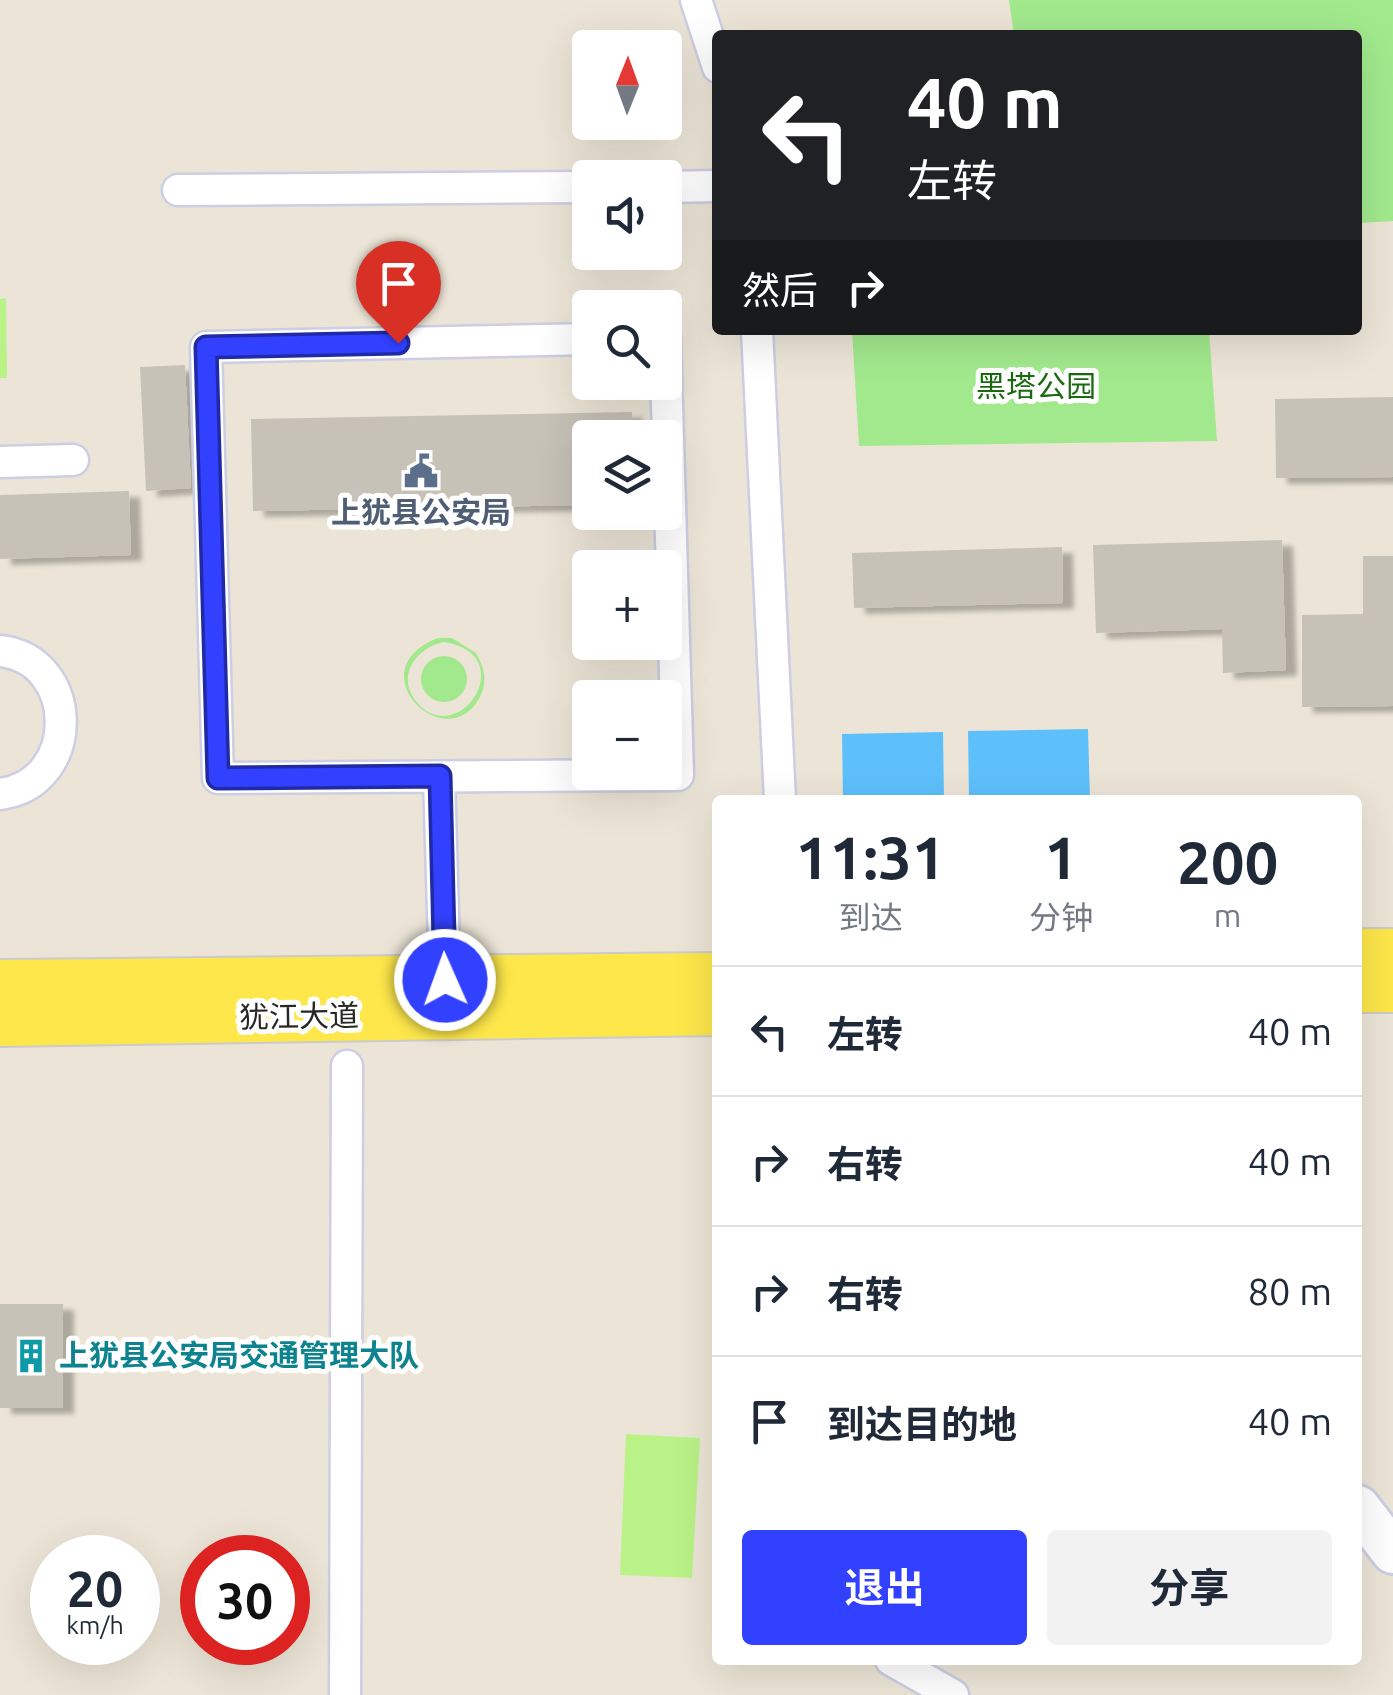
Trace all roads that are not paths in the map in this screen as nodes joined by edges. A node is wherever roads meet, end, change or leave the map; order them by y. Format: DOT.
graph roads {
  1 [pos="696,0"];
  2 [pos="712,49"];
  3 [pos="682,186"];
  4 [pos="712,186"];
  5 [pos="572,187"];
  6 [pos="178,190"];
  7 [pos="757,335"];
  8 [pos="572,339"];
  9 [pos="667,400"];
  10 [pos="73,460"];
  11 [pos="0,462"];
  12 [pos="0,651"];
  13 [pos="440,776"];
  14 [pos="0,794"];
  15 [pos="780,795"];
  16 [pos="1393,952"];
  17 [pos="1362,954"];
  18 [pos="712,976"];
  19 [pos="445,980"];
  20 [pos="0,984"];
  21 [pos="1362,988"];
  22 [pos="1393,988"];
  23 [pos="712,1010"];
  24 [pos="0,1022"];
  25 [pos="348,1066"];
  26 [pos="1362,1512"];
  27 [pos="1393,1552"];
  28 [pos="900,1665"];
  29 [pos="345,1695"];
  30 [pos="953,1695"];
  1 -- 2 [label="street"];
  3 -- 4 [label="street"];
  5 -- 6 [label="street"];
  7 -- 15 [label="street"];
  8 -- 13 [label="street"];
  9 -- 13 [label="street"];
  10 -- 11 [label="street"];
  12 -- 14 [label="street"];
  13 -- 19 [label="street"];
  16 -- 17 [label="main road"];
  18 -- 19 [label="main road, 犹江大道"];
  19 -- 20 [label="main road, 犹江大道"];
  21 -- 22 [label="main road"];
  23 -- 24 [label="main road, 犹江大道"];
  25 -- 29 [label="street"];
  26 -- 27 [label="street"];
  28 -- 30 [label="street"];
}
